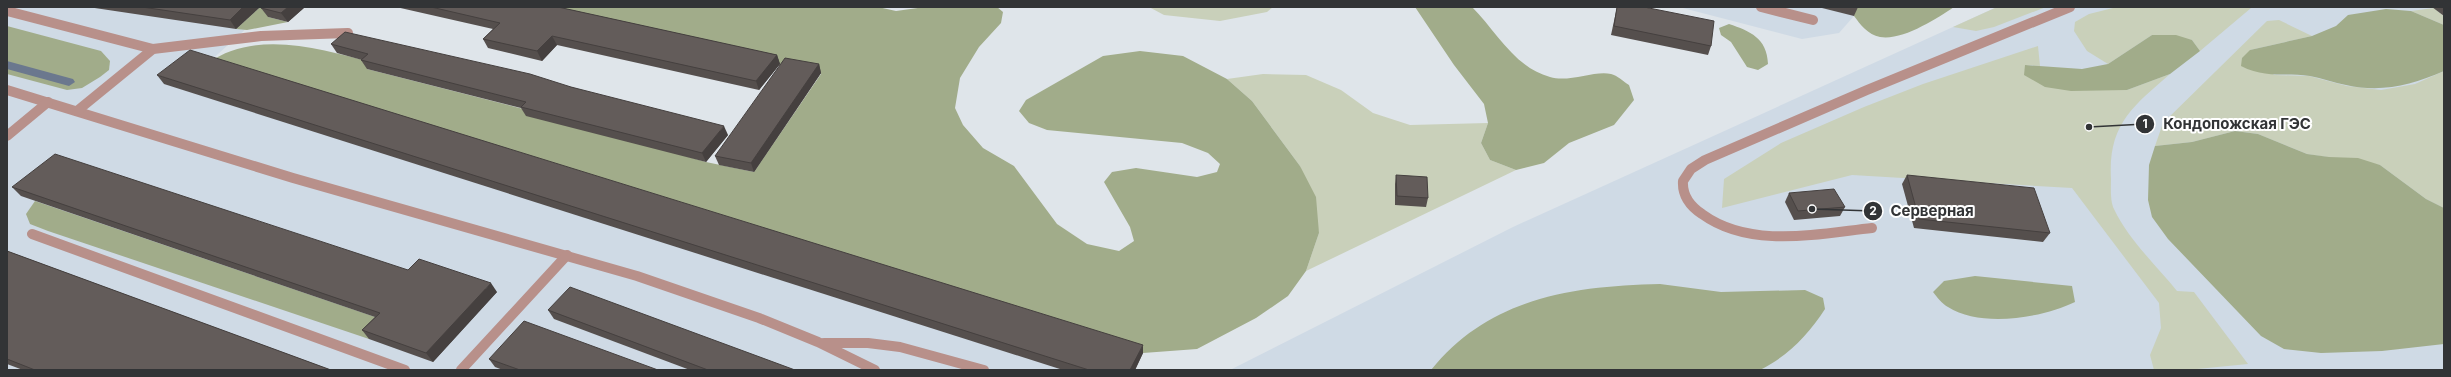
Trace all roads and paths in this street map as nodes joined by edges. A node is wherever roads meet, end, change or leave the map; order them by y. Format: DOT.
graph roads {
  1 [pos="1761,7"];
  2 [pos="2070,7"];
  3 [pos="7,11"];
  4 [pos="1814,20"];
  5 [pos="348,33"];
  6 [pos="153,49"];
  7 [pos="7,90"];
  8 [pos="48,102"];
  9 [pos="77,111"];
  10 [pos="7,136"];
  11 [pos="1872,228"];
  12 [pos="32,234"];
  13 [pos="567,255"];
  14 [pos="822,343"];
  15 [pos="406,370"];
  16 [pos="461,370"];
  17 [pos="875,370"];
  18 [pos="984,370"];
  1 -- 4 [label="lane"];
  2 -- 11 [label="lane"];
  3 -- 6 [label="lane"];
  5 -- 6 [label="lane"];
  6 -- 9 [label="lane"];
  7 -- 8 [label="lane"];
  8 -- 9 [label="lane"];
  8 -- 10 [label="lane"];
  9 -- 13 [label="lane"];
  12 -- 15 [label="lane"];
  13 -- 14 [label="lane"];
  13 -- 16 [label="lane"];
  14 -- 17 [label="lane"];
  14 -- 18 [label="lane"];
}
